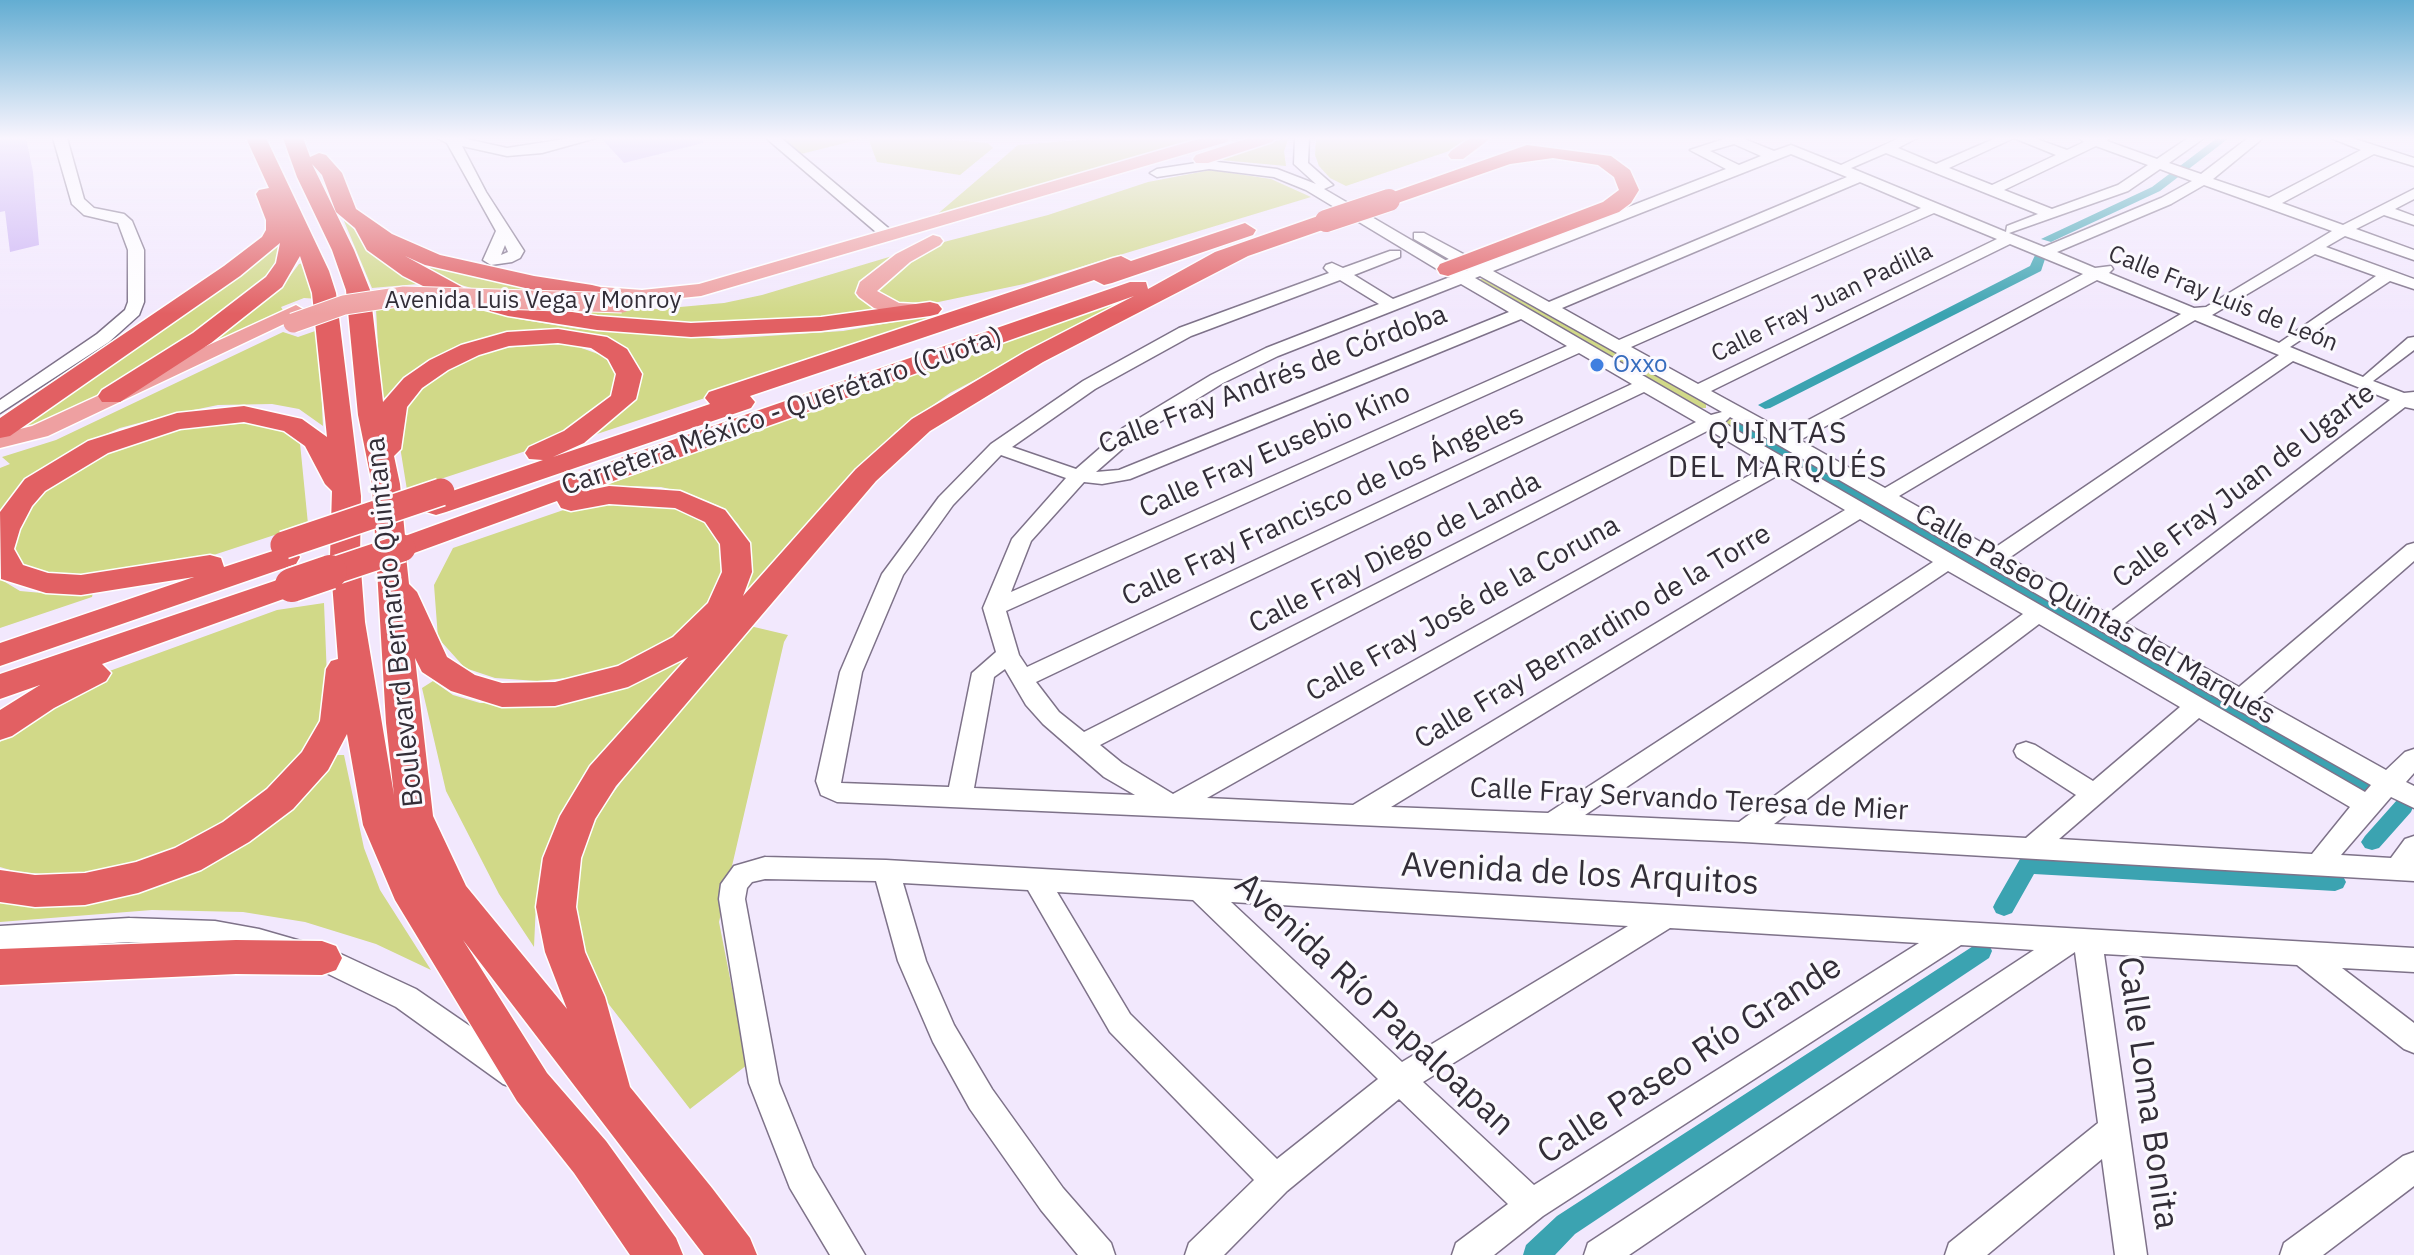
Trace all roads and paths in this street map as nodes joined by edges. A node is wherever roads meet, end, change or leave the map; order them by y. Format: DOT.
graph roads {
  1 [pos="76,197"];
  2 [pos="266,197"];
  3 [pos="282,197"];
  4 [pos="317,197"];
  5 [pos="326,197"];
  6 [pos="341,197"];
  7 [pos="482,197"];
  8 [pos="842,197"];
  9 [pos="1023,197"];
  10 [pos="1025,197"];
  11 [pos="1077,197"];
  12 [pos="1083,197"];
  13 [pos="1329,197"];
  14 [pos="1345,197"];
  15 [pos="1346,197"];
  16 [pos="1398,197"];
  17 [pos="1625,197"];
  18 [pos="1667,197"];
  19 [pos="1813,197"];
  20 [pos="1909,197"];
  21 [pos="1923,197"];
  22 [pos="2010,197"];
  23 [pos="2099,197"];
  24 [pos="2172,197"];
  25 [pos="2257,197"];
  26 [pos="2283,197"];
  27 [pos="2387,197"];
  28 [pos="2408,197"];
  29 [pos="2273,202"];
  30 [pos="1935,207"];
  31 [pos="2384,210"];
  32 [pos="2051,214"];
  33 [pos="2414,221"];
  34 [pos="328,222"];
  35 [pos="295,223"];
  36 [pos="2341,226"];
  37 [pos="366,228"];
  38 [pos="503,232"];
  39 [pos="2011,234"];
  40 [pos="888,235"];
  41 [pos="1249,238"];
  42 [pos="933,241"];
  43 [pos="2316,249"];
  44 [pos="2414,249"];
  45 [pos="2051,250"];
  46 [pos="1395,254"];
  47 [pos="2414,255"];
  48 [pos="1336,270"];
  49 [pos="1467,270"];
  50 [pos="2102,271"];
  51 [pos="2389,274"];
  52 [pos="2414,284"];
  53 [pos="1039,288"];
  54 [pos="581,292"];
  55 [pos="1392,305"];
  56 [pos="1551,307"];
  57 [pos="931,309"];
  58 [pos="2200,309"];
  59 [pos="1522,313"];
  60 [pos="295,317"];
  61 [pos="2414,342"];
  62 [pos="1619,346"];
  63 [pos="1579,347"];
  64 [pos="2289,348"];
  65 [pos="2371,376"];
  66 [pos="1645,385"];
  67 [pos="1698,391"];
  68 [pos="111,396"];
  69 [pos="2411,398"];
  70 [pos="0,408"];
  71 [pos="1732,410"];
  72 [pos="1710,424"];
  73 [pos="1786,440"];
  74 [pos="3,443"];
  75 [pos="998,448"];
  76 [pos="1782,465"];
  77 [pos="1079,476"];
  78 [pos="484,478"];
  79 [pos="386,484"];
  80 [pos="347,496"];
  81 [pos="1884,497"];
  82 [pos="438,499"];
  83 [pos="1860,510"];
  84 [pos="0,550"];
  85 [pos="2414,550"];
  86 [pos="1993,559"];
  87 [pos="225,562"];
  88 [pos="287,562"];
  89 [pos="398,562"];
  90 [pos="1947,562"];
  91 [pos="994,608"];
  92 [pos="2038,614"];
  93 [pos="199,618"];
  94 [pos="349,622"];
  95 [pos="2109,624"];
  96 [pos="0,637"];
  97 [pos="0,655"];
  98 [pos="1008,655"];
  99 [pos="1024,678"];
  100 [pos="0,687"];
  101 [pos="2239,700"];
  102 [pos="2196,707"];
  103 [pos="0,727"];
  104 [pos="1083,743"];
  105 [pos="2026,751"];
  106 [pos="2414,758"];
  107 [pos="2388,784"];
  108 [pos="2094,794"];
  109 [pos="960,795"];
  110 [pos="2414,798"];
  111 [pos="1173,805"];
  112 [pos="2367,805"];
  113 [pos="1357,815"];
  114 [pos="1550,825"];
  115 [pos="1744,832"];
  116 [pos="2414,846"];
  117 [pos="2029,850"];
  118 [pos="2318,865"];
  119 [pos="2406,870"];
  120 [pos="886,871"];
  121 [pos="1037,881"];
  122 [pos="0,886"];
  123 [pos="1201,891"];
  124 [pos="1667,916"];
  125 [pos="1957,933"];
  126 [pos="0,938"];
  127 [pos="2079,940"];
  128 [pos="2303,954"];
  129 [pos="322,958"];
  130 [pos="2414,960"];
  131 [pos="0,967"];
  132 [pos="2414,1040"];
  133 [pos="1401,1079"];
  134 [pos="532,1087"];
  135 [pos="612,1098"];
  136 [pos="2113,1130"];
  137 [pos="2414,1167"];
  138 [pos="1276,1180"];
  139 [pos="1532,1205"];
  140 [pos="703,1214"];
  141 [pos="657,1253"];
  142 [pos="733,1255"];
  143 [pos="752,1255"];
  144 [pos="849,1255"];
  145 [pos="1099,1255"];
  146 [pos="1201,1255"];
  147 [pos="1468,1255"];
  148 [pos="1600,1255"];
  149 [pos="1961,1255"];
  150 [pos="2131,1255"];
  151 [pos="2296,1255"];
  1 -- 70 [label="street"];
  2 -- 74 [label="highway"];
  3 -- 35 [label="highway, Boulevard Bernardo Quintana"];
  4 -- 34 [label="highway, Boulevard Bernardo Quintana"];
  5 -- 34 [label="highway"];
  6 -- 37 [label="highway"];
  7 -- 38 [label="street"];
  8 -- 40 [label="street"];
  9 -- 40 [label="main road, Avenida Luis Vega y Monroy"];
  10 -- 11 [label="main road"];
  12 -- 42 [label="main road, Avenida Luis Vega y Monroy"];
  13 -- 49 [label="street, Calle Paseo Quintas del Marqués"];
  14 -- 41 [label="highway, Carretera México - Querétaro (Cuota)"];
  15 -- 49 [label="street, Calle Paseo Quintas del Marqués"];
  16 -- 41 [label="highway, Carretera México - Querétaro (Cuota), bridge"];
  17 -- 49 [label="highway"];
  18 -- 49 [label="street"];
  19 -- 56 [label="street"];
  20 -- 30 [label="street, Calle Fray Luis de León"];
  21 -- 39 [label="street, Calle Fray Luis de León"];
  22 -- 32 [label="street"];
  23 -- 32 [label="street, Calle Fray Juan Padilla"];
  24 -- 45 [label="street"];
  25 -- 29 [label="street"];
  26 -- 29 [label="street"];
  27 -- 36 [label="street"];
  28 -- 31 [label="street"];
  29 -- 36 [label="street"];
  30 -- 39 [label="street, Calle Fray Luis de León"];
  30 -- 62 [label="street"];
  31 -- 33 [label="street"];
  31 -- 36 [label="street"];
  32 -- 39 [label="street, Calle Fray Juan Padilla"];
  34 -- 79 [label="highway, Boulevard Bernardo Quintana"];
  35 -- 68 [label="highway"];
  35 -- 80 [label="highway, Boulevard Bernardo Quintana"];
  36 -- 43 [label="street"];
  36 -- 44 [label="street"];
  36 -- 47 [label="street"];
  36 -- 58 [label="street"];
  37 -- 54 [label="highway"];
  37 -- 57 [label="highway"];
  39 -- 45 [label="street, Calle Fray Luis de León"];
  39 -- 67 [label="street, Calle Fray Juan Padilla"];
  40 -- 54 [label="main road, Avenida Luis Vega y Monroy"];
  41 -- 53 [label="highway, Carretera México - Querétaro (Cuota)"];
  41 -- 82 [label="highway, Carretera México - Querétaro (Cuota)"];
  41 -- 89 [label="highway, Carretera México - Querétaro (Cuota)"];
  41 -- 135 [label="highway"];
  42 -- 57 [label="main road"];
  42 -- 60 [label="main road, Avenida Luis Vega y Monroy, bridge"];
  43 -- 51 [label="street"];
  43 -- 58 [label="street"];
  45 -- 50 [label="street, Calle Fray Luis de León"];
  46 -- 48 [label="street"];
  48 -- 55 [label="street"];
  48 -- 75 [label="street"];
  49 -- 55 [label="street"];
  49 -- 56 [label="street, Calle Paseo Quintas del Marqués"];
  49 -- 59 [label="street, Calle Paseo Quintas del Marqués"];
  50 -- 58 [label="street, Calle Fray Luis de León"];
  50 -- 73 [label="street"];
  51 -- 52 [label="street"];
  51 -- 64 [label="street"];
  53 -- 57 [label="highway"];
  53 -- 78 [label="highway, Carretera México - Querétaro (Cuota)"];
  54 -- 60 [label="main road, Avenida Luis Vega y Monroy"];
  55 -- 77 [label="street"];
  56 -- 62 [label="street, Calle Paseo Quintas del Marqués"];
  58 -- 64 [label="street, Calle Fray Luis de León"];
  58 -- 81 [label="street"];
  59 -- 63 [label="street, Calle Paseo Quintas del Marqués"];
  59 -- 77 [label="street, Calle Fray Andrés de Córdoba"];
  60 -- 68 [label="main road, Avenida Luis Vega y Monroy"];
  60 -- 74 [label="main road, Avenida Luis Vega y Monroy"];
  61 -- 65 [label="street"];
  62 -- 67 [label="street, Calle Paseo Quintas del Marqués"];
  63 -- 66 [label="street, Calle Paseo Quintas del Marqués"];
  63 -- 91 [label="street, Calle Fray Eusebio Kino"];
  64 -- 65 [label="street, Calle Fray Luis de León"];
  64 -- 69 [label="street, Calle Fray Luis de León"];
  64 -- 86 [label="street"];
  65 -- 69 [label="street, Calle Fray Luis de León"];
  66 -- 72 [label="street, Calle Paseo Quintas del Marqués"];
  66 -- 99 [label="street, Calle Fray Francisco de los Ángeles"];
  67 -- 71 [label="street, Calle Paseo Quintas del Marqués"];
  68 -- 74 [label="main road, Avenida Luis Vega y Monroy"];
  69 -- 95 [label="street, Calle Fray Juan de Ugarte"];
  71 -- 72 [label="street, Calle Fray Diego de Landa"];
  71 -- 73 [label="street, Calle Paseo Quintas del Marqués"];
  72 -- 76 [label="street, Calle Paseo Quintas del Marqués"];
  72 -- 104 [label="street, Calle Fray Diego de Landa"];
  73 -- 81 [label="street, Calle Paseo Quintas del Marqués"];
  75 -- 77 [label="street, Calle Fray Andrés de Córdoba"];
  75 -- 109 [label="street, Calle Fray Servando Teresa de Mier"];
  76 -- 83 [label="street, Calle Paseo Quintas del Marqués"];
  76 -- 111 [label="street, Calle Fray José de la Coruna"];
  77 -- 91 [label="street"];
  78 -- 79 [label="highway"];
  78 -- 82 [label="highway, Carretera México - Querétaro (Cuota)"];
  79 -- 89 [label="highway, Boulevard Bernardo Quintana"];
  80 -- 84 [label="highway"];
  80 -- 94 [label="highway, Boulevard Bernardo Quintana"];
  81 -- 86 [label="street, Calle Paseo Quintas del Marqués"];
  82 -- 88 [label="highway, Carretera México - Querétaro (Cuota)"];
  83 -- 90 [label="street, Calle Paseo Quintas del Marqués"];
  83 -- 113 [label="street, Calle Fray Bernardino de la Torre"];
  84 -- 87 [label="highway"];
  85 -- 101 [label="street"];
  86 -- 95 [label="street, Calle Paseo Quintas del Marqués"];
  87 -- 88 [label="highway, Carretera México - Querétaro (Cuota)"];
  87 -- 96 [label="highway, Carretera México - Querétaro (Cuota)"];
  88 -- 89 [label="highway, Carretera México - Querétaro (Cuota), bridge"];
  88 -- 93 [label="highway, Carretera México - Querétaro (Cuota)"];
  88 -- 97 [label="highway, Carretera México - Querétaro (Cuota)"];
  89 -- 89 [label="highway"];
  89 -- 135 [label="highway, Boulevard Bernardo Quintana"];
  90 -- 92 [label="street, Calle Paseo Quintas del Marqués"];
  90 -- 114 [label="street"];
  91 -- 98 [label="street"];
  92 -- 102 [label="street, Calle Paseo Quintas del Marqués"];
  92 -- 115 [label="street"];
  93 -- 100 [label="highway, Carretera México - Querétaro (Cuota)"];
  93 -- 103 [label="highway"];
  94 -- 122 [label="highway"];
  94 -- 134 [label="highway, Boulevard Bernardo Quintana"];
  95 -- 101 [label="street, Calle Paseo Quintas del Marqués"];
  98 -- 99 [label="street"];
  98 -- 109 [label="street"];
  99 -- 104 [label="street"];
  101 -- 107 [label="street, Calle Paseo Quintas del Marqués"];
  102 -- 108 [label="street"];
  102 -- 112 [label="street, Calle Paseo Quintas del Marqués"];
  104 -- 111 [label="street"];
  105 -- 108 [label="street"];
  106 -- 107 [label="street"];
  107 -- 110 [label="street, Calle Paseo Quintas del Marqués"];
  107 -- 112 [label="street"];
  108 -- 117 [label="street"];
  109 -- 111 [label="street, Calle Fray Servando Teresa de Mier"];
  111 -- 113 [label="street, Calle Fray Servando Teresa de Mier"];
  112 -- 118 [label="street"];
  113 -- 114 [label="street, Calle Fray Servando Teresa de Mier"];
  114 -- 115 [label="street, Calle Fray Servando Teresa de Mier"];
  115 -- 117 [label="street, Calle Fray Servando Teresa de Mier"];
  116 -- 119 [label="street"];
  117 -- 118 [label="street, Calle Fray Servando Teresa de Mier"];
  118 -- 119 [label="street, Calle Fray Servando Teresa de Mier"];
  120 -- 121 [label="street, Avenida de los Arquitos"];
  120 -- 144 [label="street, Avenida de los Arquitos"];
  120 -- 145 [label="street"];
  121 -- 123 [label="street, Avenida de los Arquitos"];
  121 -- 138 [label="street"];
  123 -- 124 [label="street, Avenida de los Arquitos"];
  123 -- 133 [label="street, Avenida Río Papaloapan"];
  124 -- 125 [label="street, Avenida de los Arquitos"];
  124 -- 133 [label="street"];
  125 -- 127 [label="street, Avenida de los Arquitos"];
  125 -- 139 [label="street, Calle Paseo Río Grande"];
  126 -- 129 [label="street"];
  127 -- 128 [label="street, Avenida de los Arquitos"];
  127 -- 136 [label="street, Calle Loma Bonita"];
  127 -- 148 [label="street"];
  128 -- 130 [label="street, Avenida de los Arquitos"];
  128 -- 132 [label="street"];
  129 -- 131 [label="highway"];
  129 -- 134 [label="street"];
  133 -- 138 [label="street"];
  133 -- 139 [label="street, Avenida Río Papaloapan"];
  134 -- 141 [label="highway, Boulevard Bernardo Quintana"];
  135 -- 140 [label="highway, Boulevard Bernardo Quintana"];
  136 -- 149 [label="street"];
  136 -- 150 [label="street, Calle Loma Bonita"];
  137 -- 151 [label="street"];
  138 -- 146 [label="street"];
  139 -- 147 [label="street, Calle Paseo Río Grande"];
  140 -- 142 [label="highway, Boulevard Bernardo Quintana"];
  140 -- 143 [label="highway"];
}
